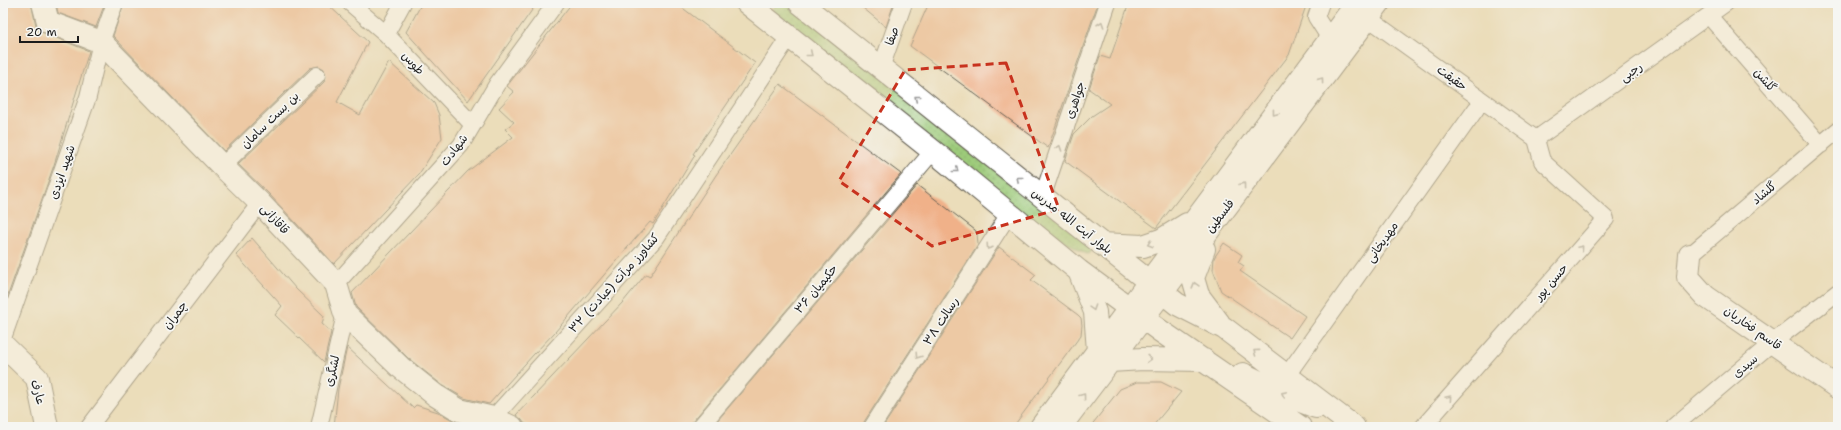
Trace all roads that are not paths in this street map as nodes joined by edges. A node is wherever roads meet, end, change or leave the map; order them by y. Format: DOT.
graph roads {
  1 [pos="43,3"];
  2 [pos="115,3"];
  3 [pos="350,3"];
  4 [pos="402,3"];
  5 [pos="556,3"];
  6 [pos="800,3"];
  7 [pos="904,3"];
  8 [pos="1108,3"];
  9 [pos="1321,3"];
  10 [pos="1726,3"];
  11 [pos="759,7"];
  12 [pos="1368,8"];
  13 [pos="1709,16"];
  14 [pos="386,34"];
  15 [pos="789,37"];
  16 [pos="1330,39"];
  17 [pos="101,42"];
  18 [pos="881,68"];
  19 [pos="317,75"];
  20 [pos="1476,109"];
  21 [pos="473,126"];
  22 [pos="1838,130"];
  23 [pos="1536,139"];
  24 [pos="1821,145"];
  25 [pos="933,151"];
  26 [pos="222,166"];
  27 [pos="981,190"];
  28 [pos="1042,198"];
  29 [pos="260,203"];
  30 [pos="1009,214"];
  31 [pos="1204,223"];
  32 [pos="1101,244"];
  33 [pos="1690,256"];
  34 [pos="1079,271"];
  35 [pos="336,284"];
  36 [pos="1838,292"];
  37 [pos="1142,296"];
  38 [pos="345,314"];
  39 [pos="1224,328"];
  40 [pos="3,338"];
  41 [pos="1773,342"];
  42 [pos="3,345"];
  43 [pos="1104,356"];
  44 [pos="1204,360"];
  45 [pos="1287,375"];
  46 [pos="1838,388"];
  47 [pos="1334,413"];
  48 [pos="493,418"];
  49 [pos="47,427"];
  50 [pos="89,427"];
  51 [pos="319,427"];
  52 [pos="512,427"];
  53 [pos="700,427"];
  54 [pos="872,427"];
  55 [pos="1041,427"];
  56 [pos="1060,427"];
  57 [pos="1300,427"];
  58 [pos="1354,427"];
  59 [pos="1423,427"];
  60 [pos="1673,427"];
  1 -- 17 [label="main road, قاقازانی"];
  2 -- 17 [label="street, شهید ایزدی"];
  3 -- 14 [label="street, طوس"];
  4 -- 14 [label="street"];
  5 -- 21 [label="street, شهادت"];
  6 -- 18 [label="main road, بلوار آیت الله مدرس"];
  7 -- 18 [label="street, صفا"];
  28 -- 8 [label="street, جواهری, one-way"];
  9 -- 16 [label="street"];
  10 -- 13 [label="street, رجبی"];
  11 -- 15 [label="main road, بلوار آیت الله مدرس"];
  12 -- 16 [label="main road, فلسطین"];
  12 -- 23 [label="street, حقیقت"];
  31 -- 12 [label="main road, فلسطین, one-way"];
  13 -- 23 [label="street, رجبی"];
  13 -- 24 [label="street, گلشن"];
  14 -- 21 [label="street, طوس"];
  15 -- 25 [label="main road, بلوار آیت الله مدرس, one-way"];
  15 -- 48 [label="street, ۳۲ کشاورز مرآت (عبادت)"];
  16 -- 31 [label="main road, فلسطین, one-way"];
  17 -- 26 [label="main road, قاقازانی"];
  17 -- 40 [label="street, شهید ایزدی"];
  28 -- 18 [label="main road, بلوار آیت الله مدرس, one-way"];
  19 -- 26 [label="street, بن بست سامان"];
  20 -- 45 [label="street, مهدیخانی"];
  21 -- 35 [label="street, شهادت"];
  22 -- 24 [label="street, گلشاد"];
  59 -- 23 [label="street, حسن پور, one-way"];
  24 -- 33 [label="street, گلشاد"];
  25 -- 27 [label="main road, بلوار آیت الله مدرس, one-way"];
  25 -- 53 [label="street, ۳۶ حکیمیان"];
  26 -- 29 [label="main road, قاقازانی"];
  27 -- 30 [label="main road, بلوار آیت الله مدرس"];
  27 -- 37 [label="main road"];
  28 -- 32 [label="main road, بلوار آیت الله مدرس"];
  29 -- 35 [label="main road, قاقازانی"];
  29 -- 50 [label="street, چمران"];
  30 -- 34 [label="main road, بلوار آیت الله مدرس"];
  30 -- 54 [label="street, ۳۸ رسالت, one-way"];
  31 -- 32 [label="main road, one-way"];
  31 -- 37 [label="main road, فلسطین"];
  39 -- 31 [label="main road, one-way"];
  32 -- 37 [label="main road, بلوار آیت الله مدرس"];
  33 -- 41 [label="main road, قاسم فخاریان"];
  34 -- 37 [label="main road, بلوار آیت الله مدرس"];
  34 -- 43 [label="main road, one-way"];
  35 -- 38 [label="main road, قاقازانی"];
  36 -- 41 [label="street, سیدی"];
  37 -- 39 [label="main road, بلوار آیت الله مدرس"];
  37 -- 43 [label="main road, فلسطین"];
  37 -- 44 [label="main road, بلوار آیت الله مدرس"];
  47 -- 37 [label="main road, one-way"];
  38 -- 48 [label="main road, قاقازانی"];
  38 -- 51 [label="street, لشگری"];
  45 -- 39 [label="main road, بلوار آیت الله مدرس, one-way"];
  41 -- 46 [label="main road, قاسم فخاریان"];
  41 -- 60 [label="street, سیدی"];
  42 -- 49 [label="main road, عارف"];
  43 -- 44 [label="main road, one-way"];
  43 -- 55 [label="main road, فلسطین"];
  56 -- 43 [label="main road, فلسطین, one-way"];
  44 -- 57 [label="main road, بلوار آیت الله مدرس"];
  45 -- 47 [label="main road, بلوار آیت الله مدرس"];
  47 -- 58 [label="main road, بلوار آیت الله مدرس"];
  48 -- 52 [label="main road, قاقازانی"];
}
